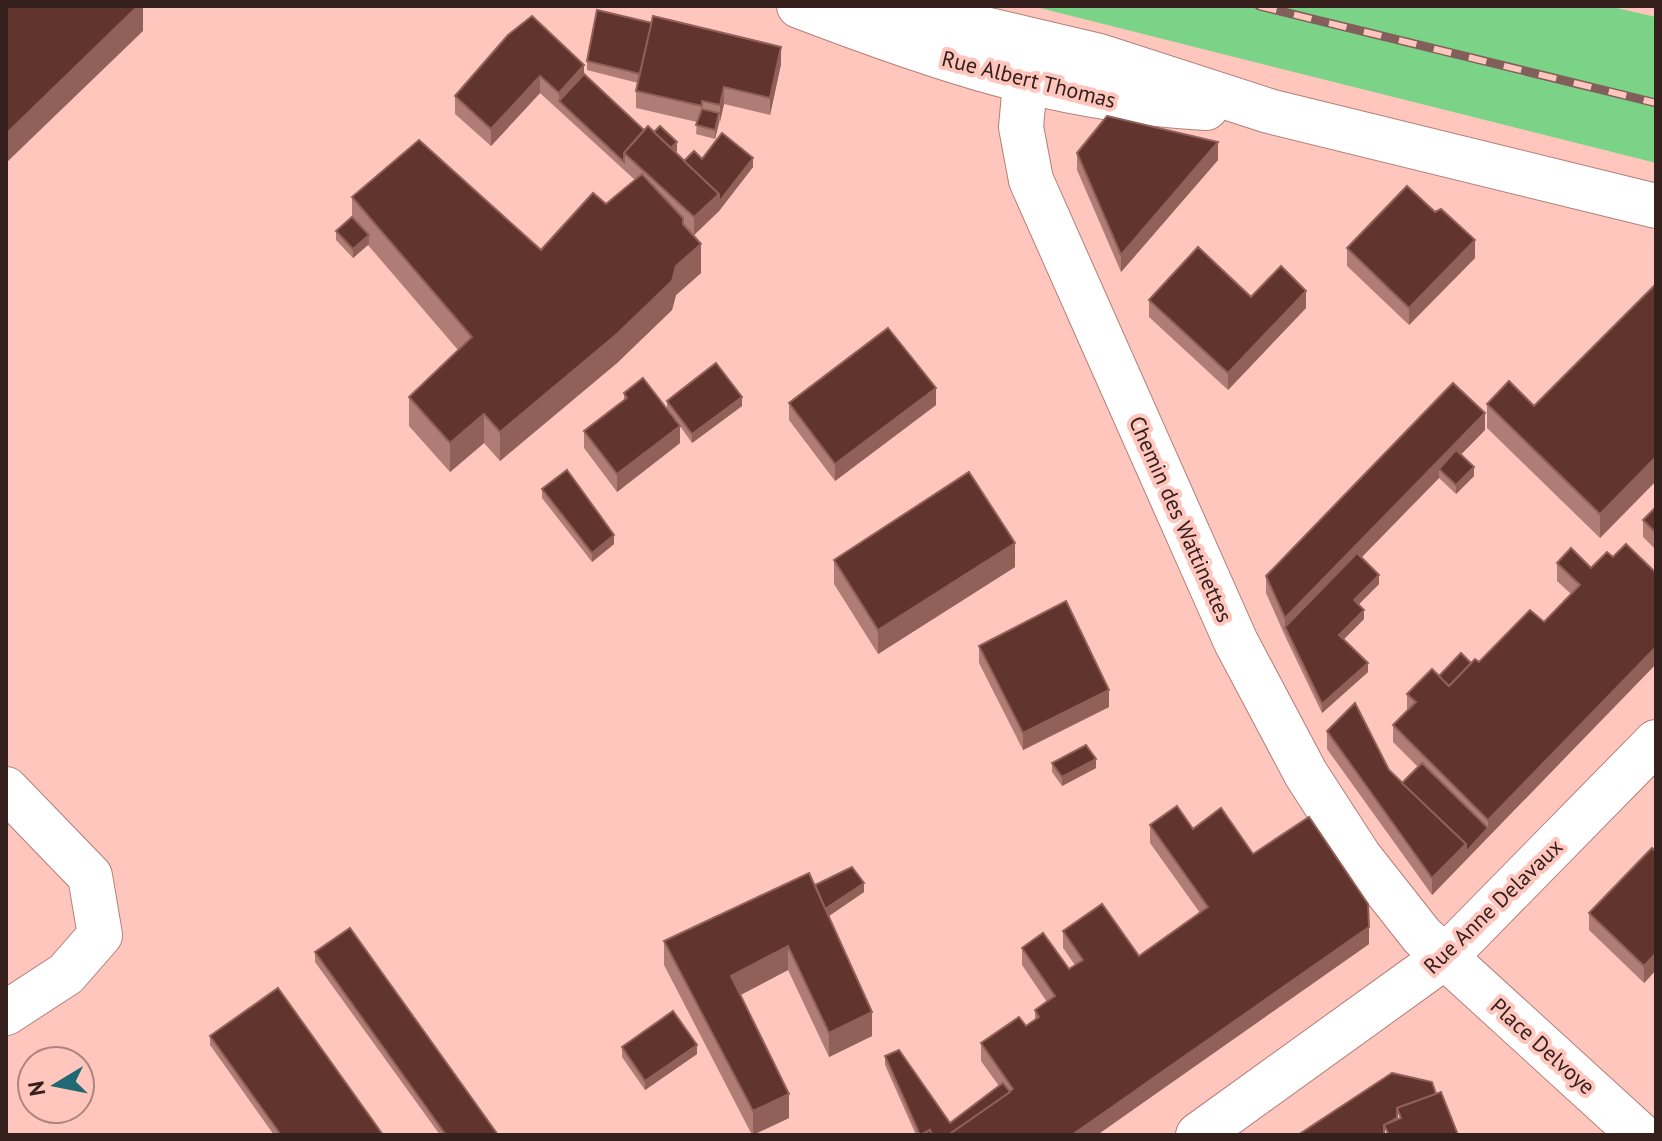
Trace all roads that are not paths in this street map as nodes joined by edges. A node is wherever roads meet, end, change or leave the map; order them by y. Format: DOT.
graph roads {
  1 [pos="799,6"];
  2 [pos="887,6"];
  3 [pos="1029,39"];
  4 [pos="1023,82"];
  5 [pos="1269,111"];
  6 [pos="1656,206"];
  7 [pos="1656,742"];
  8 [pos="6,789"];
  9 [pos="1445,957"];
  10 [pos="6,1013"];
  11 [pos="1198,1135"];
  12 [pos="1640,1135"];
  1 -- 4 [label="street, Rue Albert Thomas"];
  2 -- 3 [label="street, Rue Albert Thomas"];
  3 -- 4 [label="street, Chemin des Wattinettes"];
  3 -- 5 [label="street, Rue Albert Thomas"];
  4 -- 5 [label="street, Rue Albert Thomas"];
  4 -- 9 [label="street, Chemin des Wattinettes"];
  5 -- 6 [label="street, Rue Albert Thomas"];
  7 -- 9 [label="street, Rue Anne Delavaux"];
  8 -- 10 [label="street"];
  9 -- 11 [label="street, Rue Anne Delavaux"];
  9 -- 12 [label="street, Place Delvoye"];
}
